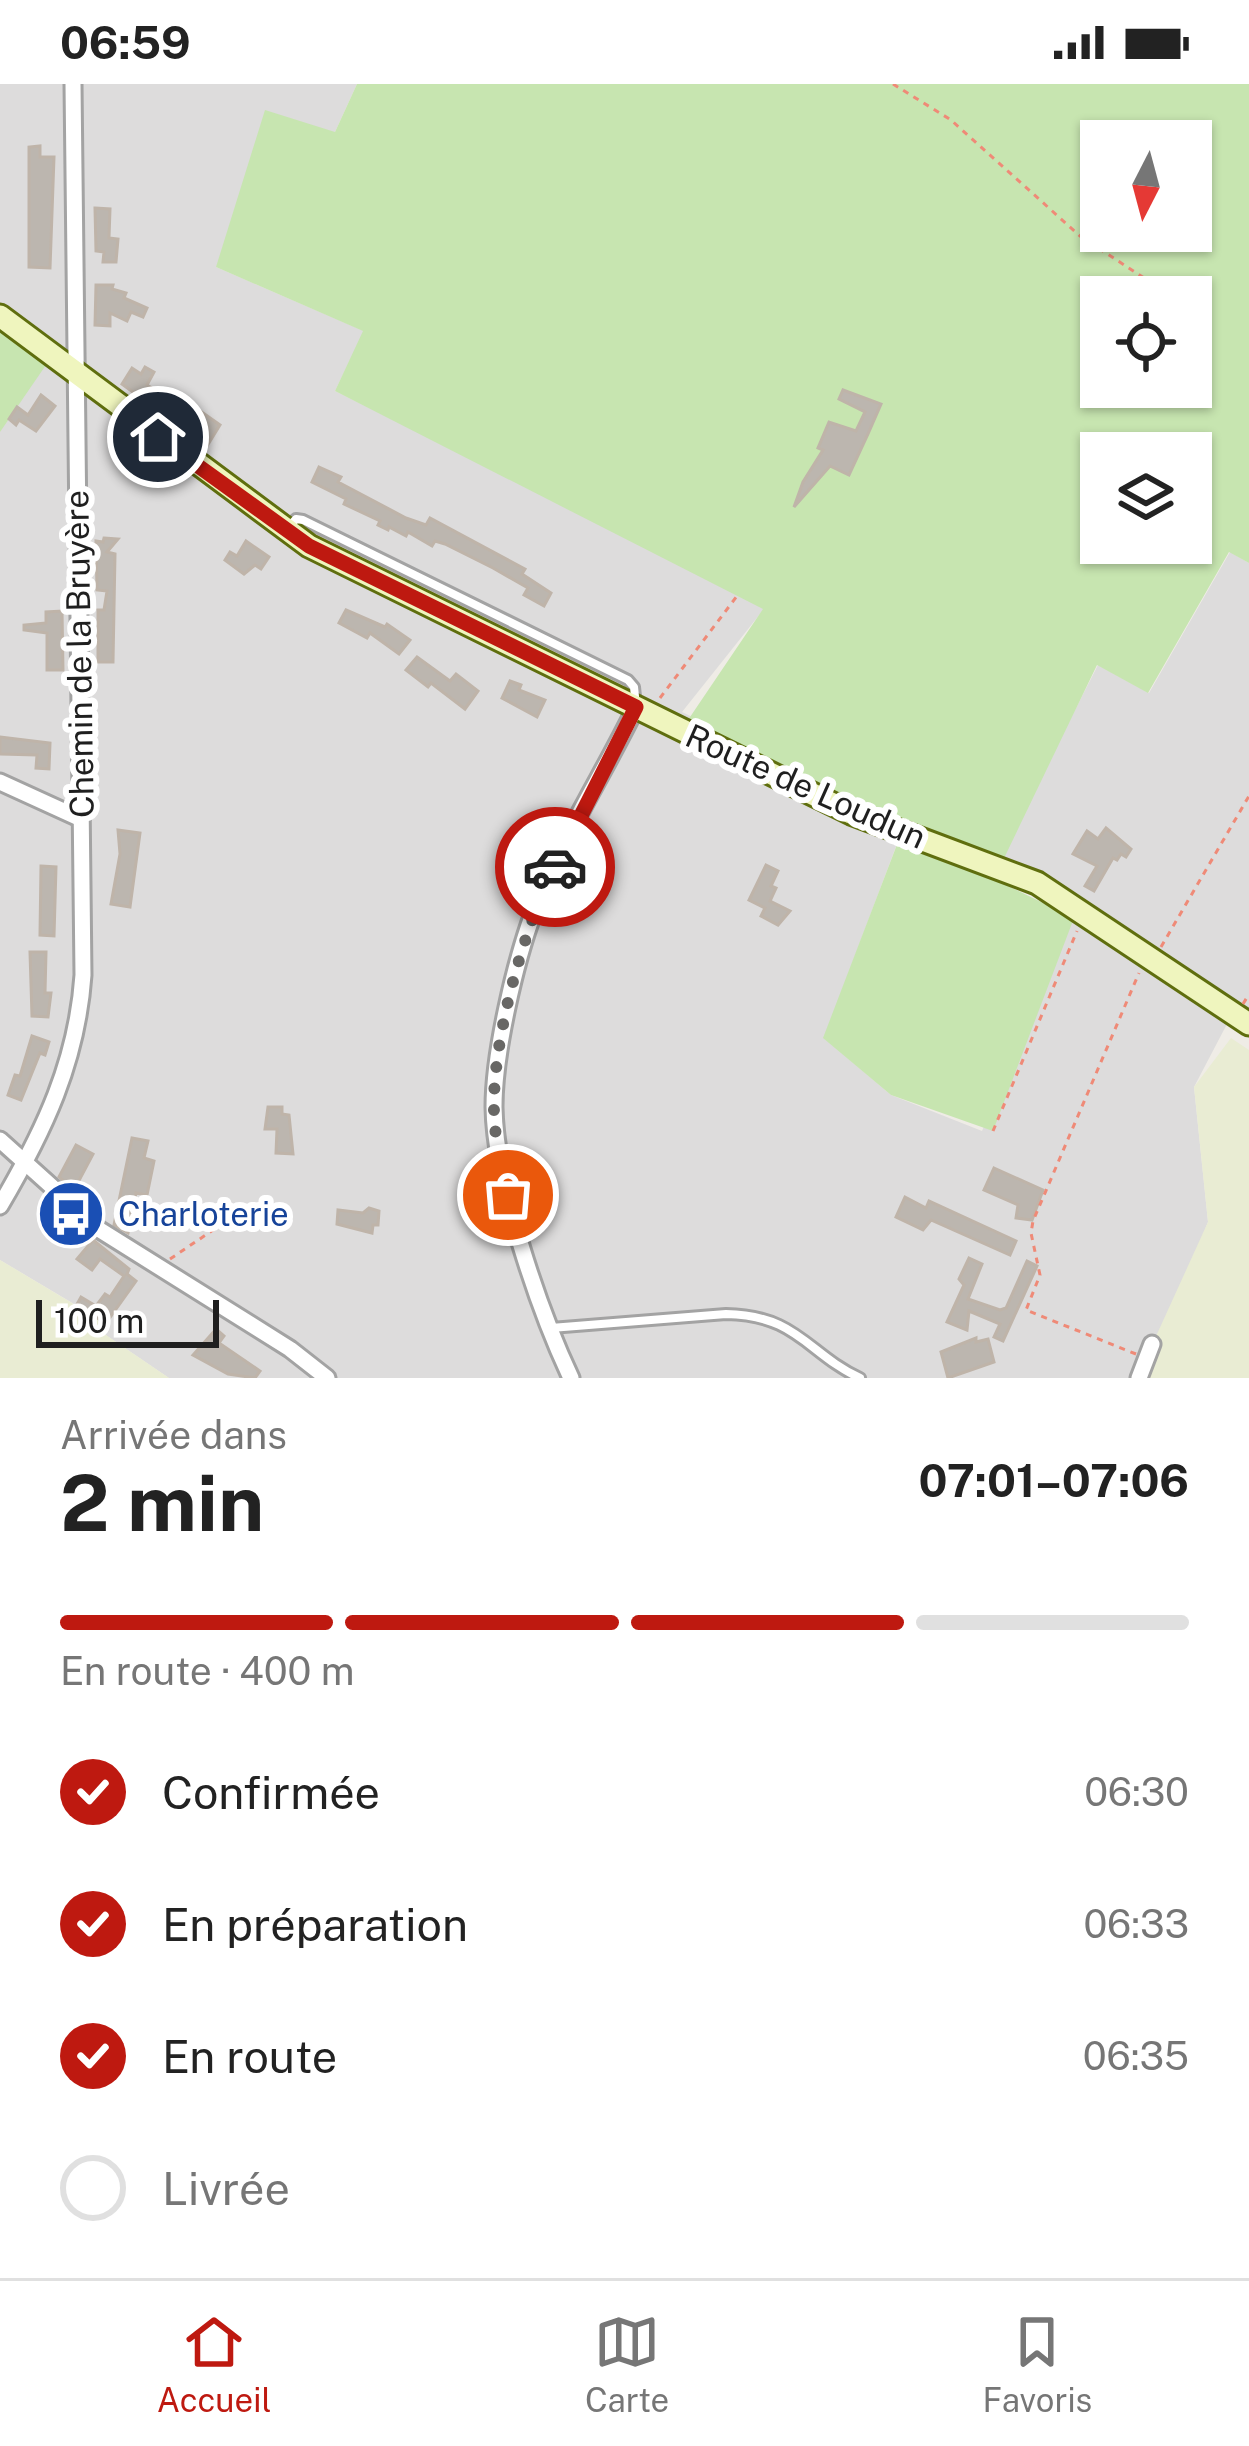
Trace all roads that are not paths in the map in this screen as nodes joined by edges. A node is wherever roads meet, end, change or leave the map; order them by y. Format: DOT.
graph roads {
  1 [pos="73,84"];
  2 [pos="0,316"];
  3 [pos="76,374"];
  4 [pos="642,710"];
  5 [pos="0,782"];
  6 [pos="81,819"];
  7 [pos="1249,1024"];
  8 [pos="0,1140"];
  9 [pos="25,1164"];
  10 [pos="0,1206"];
  11 [pos="550,1328"];
  12 [pos="1152,1344"];
  13 [pos="1142,1370"];
  14 [pos="327,1378"];
  15 [pos="571,1378"];
  16 [pos="860,1378"];
  1 -- 3 [label="street, Chemin de la Bruyère"];
  2 -- 3 [label="main road, Route de Loudun"];
  3 -- 4 [label="main road, Route de Loudun"];
  3 -- 6 [label="street, Chemin de la Bruyère"];
  4 -- 7 [label="main road, Route de Loudun"];
  4 -- 11 [label="street"];
  5 -- 6 [label="street"];
  6 -- 9 [label="street, Chemin de la Bruyère"];
  8 -- 9 [label="street"];
  9 -- 10 [label="street, Chemin de la Bruyère"];
  9 -- 14 [label="street"];
  11 -- 15 [label="street"];
  11 -- 16 [label="lane"];
  12 -- 13 [label="street"];
}
